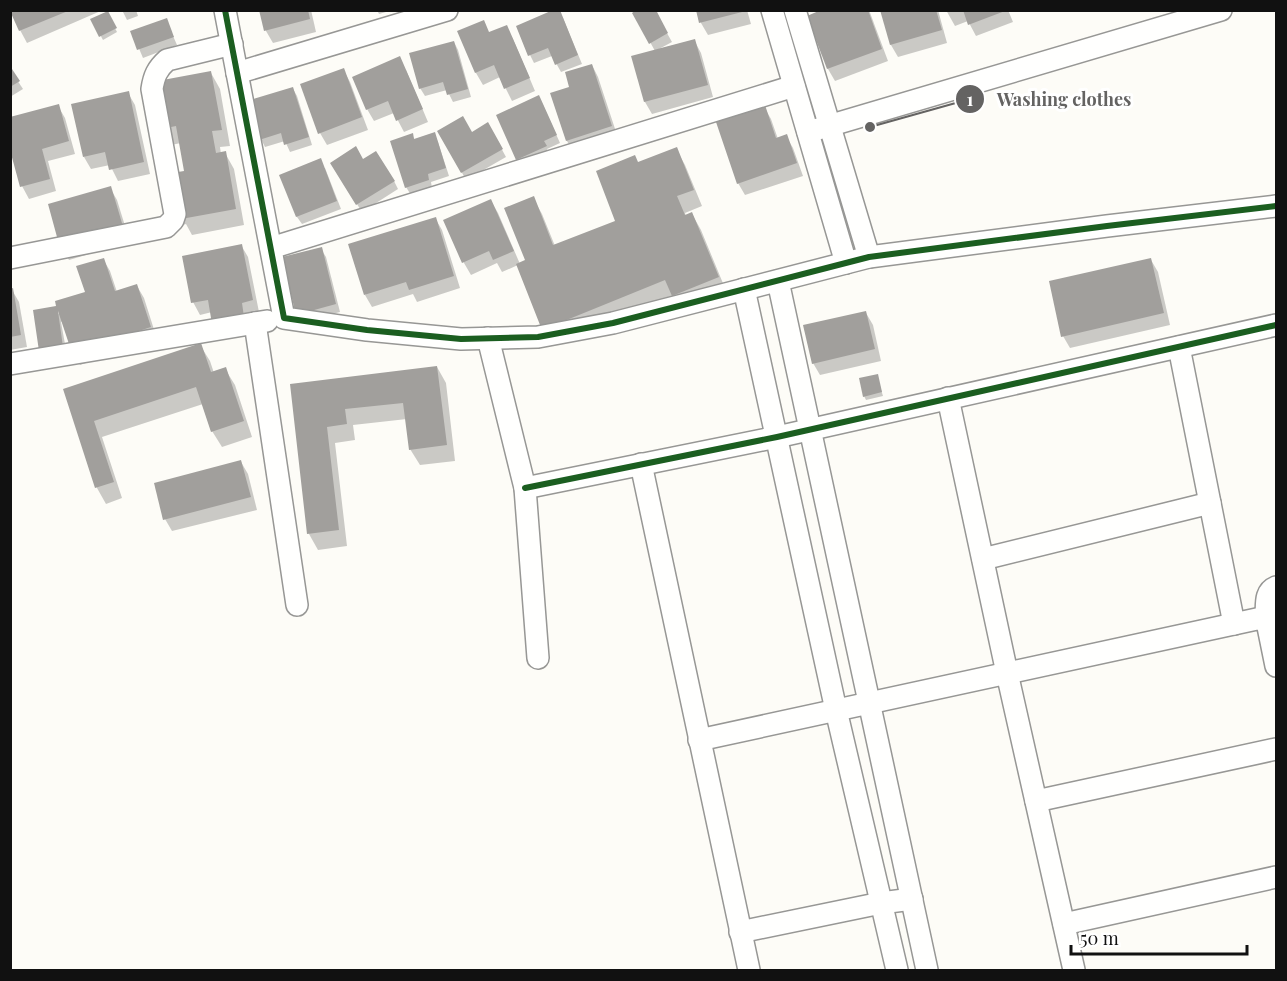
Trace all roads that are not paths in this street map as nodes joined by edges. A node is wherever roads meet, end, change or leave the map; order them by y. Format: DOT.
graph roads {
  1 [pos="225,10"];
  2 [pos="447,10"];
  3 [pos="772,10"];
  4 [pos="795,10"];
  5 [pos="1221,10"];
  6 [pos="232,44"];
  7 [pos="237,73"];
  8 [pos="794,86"];
  9 [pos="830,126"];
  10 [pos="808,132"];
  11 [pos="1276,206"];
  12 [pos="271,248"];
  13 [pos="869,257"];
  14 [pos="10,258"];
  15 [pos="846,263"];
  16 [pos="778,281"];
  17 [pos="744,289"];
  18 [pos="284,318"];
  19 [pos="255,323"];
  20 [pos="1276,325"];
  21 [pos="488,338"];
  22 [pos="1179,346"];
  23 [pos="10,364"];
  24 [pos="948,398"];
  25 [pos="810,429"];
  26 [pos="777,437"];
  27 [pos="641,465"];
  28 [pos="525,488"];
  29 [pos="1210,503"];
  30 [pos="983,559"];
  31 [pos="1276,587"];
  32 [pos="297,605"];
  33 [pos="1266,617"];
  34 [pos="1234,624"];
  35 [pos="538,658"];
  36 [pos="1276,666"];
  37 [pos="1007,673"];
  38 [pos="869,704"];
  39 [pos="836,710"];
  40 [pos="699,740"];
  41 [pos="1276,749"];
  42 [pos="1036,801"];
  43 [pos="1276,877"];
  44 [pos="912,899"];
  45 [pos="881,903"];
  46 [pos="1064,924"];
  47 [pos="740,932"];
  48 [pos="748,970"];
  49 [pos="897,970"];
  50 [pos="927,970"];
  51 [pos="1074,970"];
  1 -- 6 [label="street"];
  2 -- 7 [label="street"];
  3 -- 8 [label="street"];
  4 -- 9 [label="street"];
  5 -- 9 [label="street"];
  6 -- 7 [label="street"];
  6 -- 14 [label="street"];
  7 -- 12 [label="street"];
  8 -- 10 [label="street"];
  8 -- 12 [label="street"];
  9 -- 10 [label="street"];
  9 -- 13 [label="street"];
  10 -- 15 [label="street"];
  11 -- 13 [label="street"];
  12 -- 18 [label="street"];
  13 -- 15 [label="street"];
  15 -- 16 [label="street"];
  16 -- 17 [label="street"];
  16 -- 25 [label="street"];
  17 -- 21 [label="street"];
  17 -- 26 [label="street"];
  18 -- 19 [label="street"];
  18 -- 21 [label="street"];
  19 -- 23 [label="street"];
  19 -- 32 [label="street"];
  20 -- 22 [label="street"];
  21 -- 28 [label="street"];
  22 -- 24 [label="street"];
  22 -- 29 [label="street"];
  24 -- 25 [label="street"];
  24 -- 30 [label="street"];
  25 -- 26 [label="street"];
  25 -- 38 [label="street"];
  26 -- 27 [label="street"];
  26 -- 39 [label="street"];
  27 -- 28 [label="street"];
  27 -- 40 [label="street"];
  28 -- 35 [label="street"];
  29 -- 30 [label="street"];
  29 -- 34 [label="street"];
  30 -- 37 [label="street"];
  31 -- 33 [label="street"];
  33 -- 34 [label="street"];
  33 -- 36 [label="street"];
  34 -- 37 [label="street"];
  37 -- 38 [label="street"];
  37 -- 42 [label="street"];
  38 -- 39 [label="street"];
  38 -- 44 [label="street"];
  39 -- 40 [label="street"];
  39 -- 45 [label="street"];
  40 -- 47 [label="street"];
  41 -- 42 [label="street"];
  42 -- 46 [label="street"];
  43 -- 46 [label="street"];
  44 -- 45 [label="street"];
  44 -- 50 [label="street"];
  45 -- 47 [label="street"];
  45 -- 49 [label="street"];
  46 -- 51 [label="street"];
  47 -- 48 [label="street"];
}
